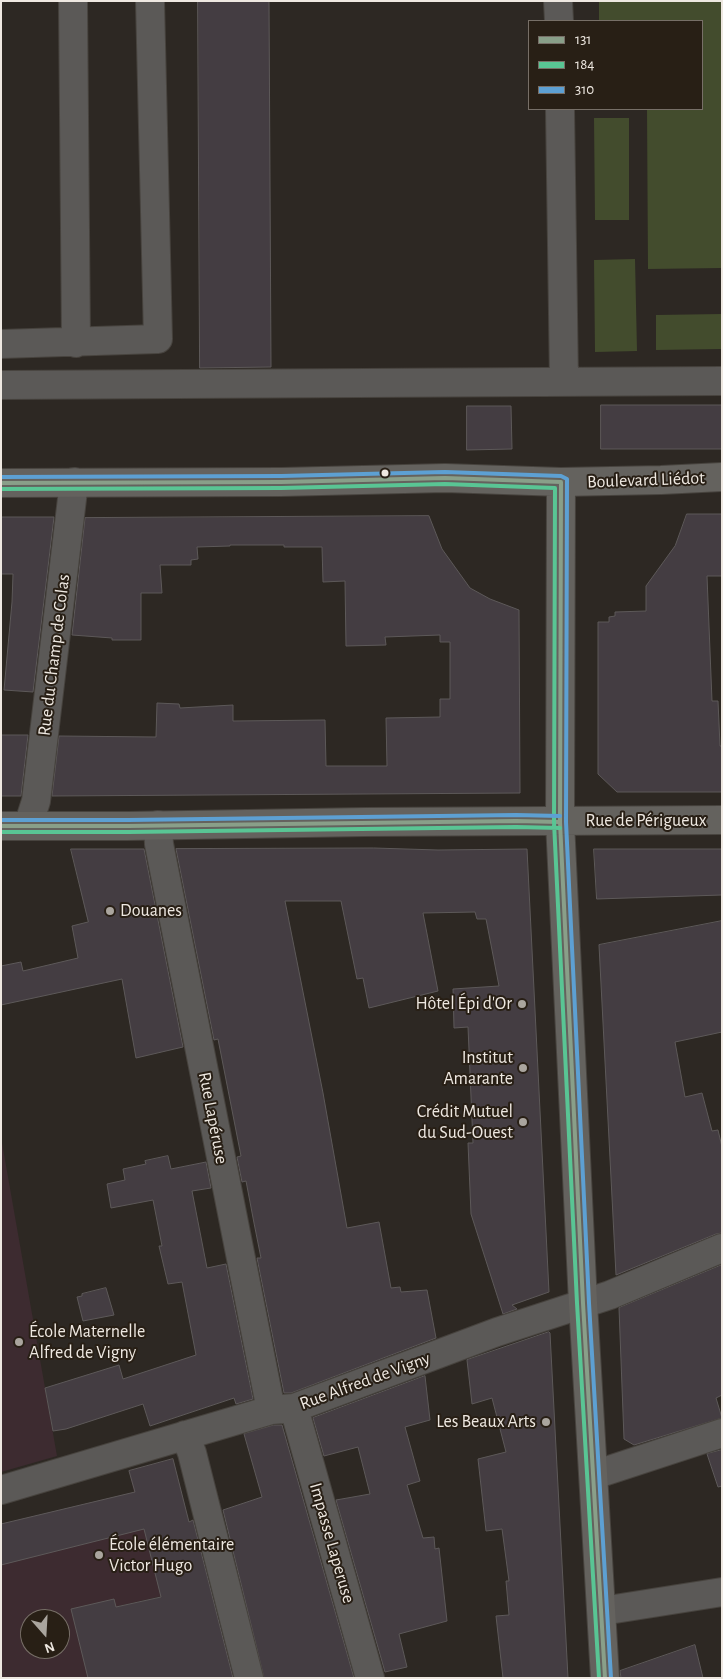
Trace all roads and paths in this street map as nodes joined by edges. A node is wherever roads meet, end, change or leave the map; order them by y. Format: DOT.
graph roads {
  1 [pos="73,1"];
  2 [pos="150,1"];
  3 [pos="558,1"];
  4 [pos="559,20"];
  5 [pos="560,110"];
  6 [pos="76,343"];
  7 [pos="1,344"];
  8 [pos="722,381"];
  9 [pos="564,382"];
  10 [pos="1,385"];
  11 [pos="722,477"];
  12 [pos="74,482"];
  13 [pos="561,482"];
  14 [pos="1,483"];
  15 [pos="722,820"];
  16 [pos="560,822"];
  17 [pos="158,825"];
  18 [pos="1,826"];
  19 [pos="28,826"];
  20 [pos="722,1248"];
  21 [pos="583,1303"];
  22 [pos="282,1409"];
  23 [pos="722,1433"];
  24 [pos="185,1435"];
  25 [pos="594,1475"];
  26 [pos="1,1490"];
  27 [pos="722,1592"];
  28 [pos="602,1611"];
  29 [pos="249,1678"];
  30 [pos="370,1678"];
  31 [pos="605,1678"];
  1 -- 6 [label="street"];
  2 -- 6 [label="street"];
  3 -- 4 [label="street"];
  5 -- 9 [label="street"];
  6 -- 7 [label="street"];
  8 -- 9 [label="street"];
  9 -- 10 [label="street"];
  11 -- 13 [label="main road, Boulevard Liédot"];
  12 -- 13 [label="main road, Boulevard Liédot"];
  12 -- 14 [label="main road, Boulevard Liédot"];
  12 -- 19 [label="street, Rue du Champ de Colas"];
  13 -- 16 [label="main road"];
  15 -- 16 [label="main road, Rue de Périgueux"];
  16 -- 17 [label="main road, Rue de Périgueux"];
  16 -- 21 [label="main road"];
  17 -- 19 [label="main road, Rue de Périgueux"];
  17 -- 22 [label="street, Rue Lapéruse"];
  18 -- 19 [label="main road, Rue de Périgueux"];
  20 -- 21 [label="street, Rue Alfred de Vigny"];
  21 -- 22 [label="street, Rue Alfred de Vigny"];
  21 -- 25 [label="main road"];
  22 -- 24 [label="street, Rue Alfred de Vigny"];
  22 -- 30 [label="street, Impasse Laperuse"];
  23 -- 25 [label="street"];
  24 -- 26 [label="street, Rue Alfred de Vigny"];
  24 -- 29 [label="street"];
  25 -- 28 [label="main road"];
  27 -- 28 [label="street"];
  28 -- 31 [label="main road"];
}
